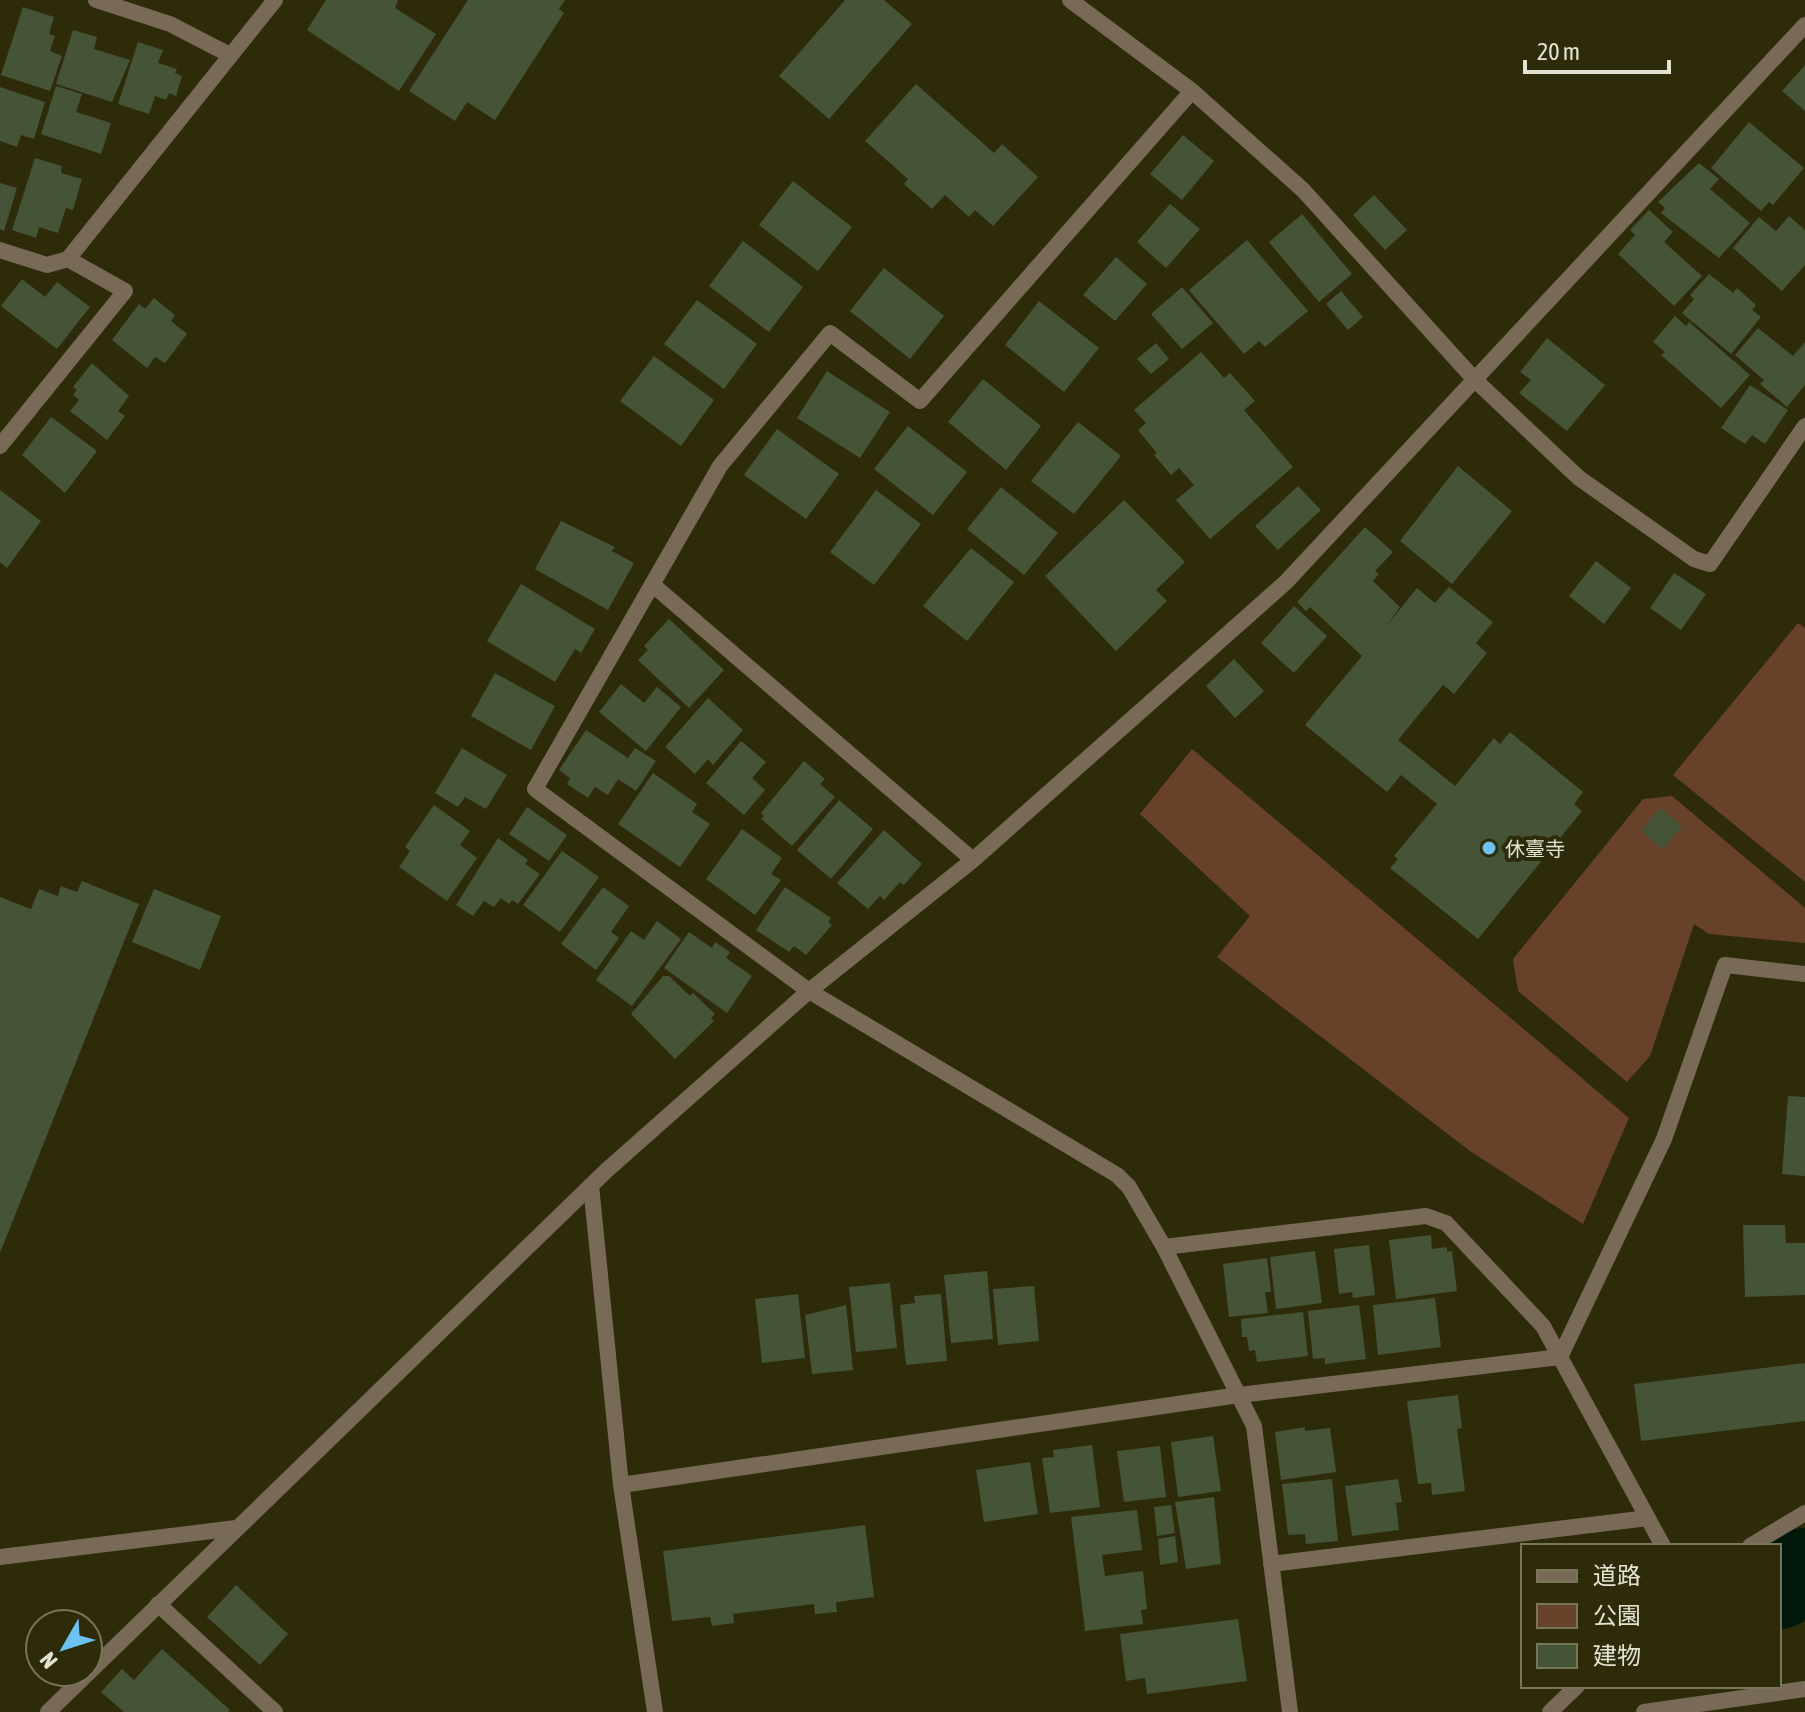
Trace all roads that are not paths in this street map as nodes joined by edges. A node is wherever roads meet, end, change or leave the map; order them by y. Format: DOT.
graph roads {
  1 [pos="96,0"];
  2 [pos="275,0"];
  3 [pos="1070,0"];
  4 [pos="1805,25"];
  5 [pos="230,55"];
  6 [pos="1192,91"];
  7 [pos="0,250"];
  8 [pos="68,259"];
  9 [pos="1475,380"];
  10 [pos="1805,426"];
  11 [pos="0,446"];
  12 [pos="653,585"];
  13 [pos="973,860"];
  14 [pos="1805,974"];
  15 [pos="809,991"];
  16 [pos="591,1185"];
  17 [pos="1164,1247"];
  18 [pos="1560,1357"];
  19 [pos="1239,1395"];
  20 [pos="621,1485"];
  21 [pos="1805,1513"];
  22 [pos="1648,1518"];
  23 [pos="236,1528"];
  24 [pos="1662,1544"];
  25 [pos="1753,1544"];
  26 [pos="0,1557"];
  27 [pos="1271,1564"];
  28 [pos="158,1604"];
  29 [pos="1575,1688"];
  30 [pos="1805,1689"];
  31 [pos="1678,1710"];
  32 [pos="48,1712"];
  33 [pos="275,1712"];
  34 [pos="655,1712"];
  35 [pos="1290,1712"];
  36 [pos="1550,1712"];
  37 [pos="1644,1712"];
  1 -- 5 [label="street"];
  2 -- 5 [label="street"];
  3 -- 6 [label="street"];
  4 -- 9 [label="street"];
  5 -- 8 [label="street"];
  6 -- 9 [label="street"];
  6 -- 12 [label="street"];
  7 -- 8 [label="street"];
  8 -- 11 [label="street"];
  9 -- 10 [label="street"];
  9 -- 13 [label="street"];
  12 -- 13 [label="street"];
  12 -- 15 [label="street"];
  13 -- 15 [label="street"];
  14 -- 18 [label="street"];
  15 -- 16 [label="street"];
  15 -- 17 [label="street"];
  16 -- 20 [label="street"];
  16 -- 23 [label="street"];
  17 -- 18 [label="street"];
  17 -- 19 [label="street"];
  18 -- 19 [label="street"];
  18 -- 22 [label="street"];
  19 -- 20 [label="street"];
  19 -- 27 [label="street"];
  20 -- 34 [label="street"];
  21 -- 25 [label="street"];
  22 -- 24 [label="street"];
  22 -- 27 [label="street"];
  23 -- 26 [label="street"];
  23 -- 28 [label="street"];
  27 -- 35 [label="street"];
  28 -- 32 [label="street"];
  28 -- 33 [label="street"];
  29 -- 36 [label="street"];
  30 -- 31 [label="street"];
  31 -- 37 [label="street"];
}
